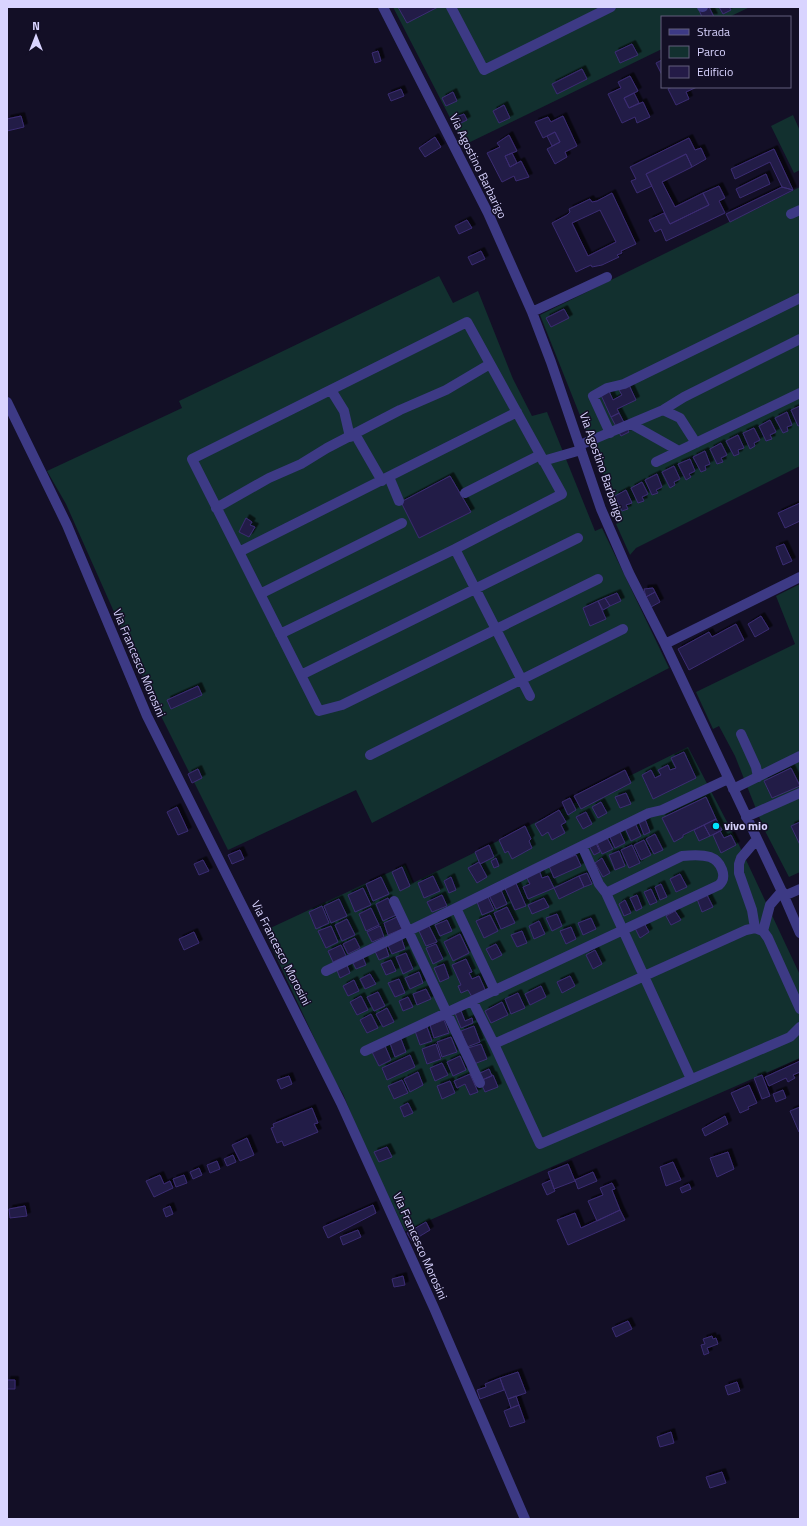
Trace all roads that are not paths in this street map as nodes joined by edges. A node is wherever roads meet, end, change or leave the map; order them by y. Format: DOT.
graph roads {
  1 [pos="383,7"];
  2 [pos="451,7"];
  3 [pos="611,7"];
  4 [pos="607,277"];
  5 [pos="800,298"];
  6 [pos="532,312"];
  7 [pos="800,339"];
  8 [pos="490,364"];
  9 [pos="331,390"];
  10 [pos="800,393"];
  11 [pos="7,402"];
  12 [pos="663,410"];
  13 [pos="516,412"];
  14 [pos="631,424"];
  15 [pos="610,433"];
  16 [pos="353,435"];
  17 [pos="696,443"];
  18 [pos="580,448"];
  19 [pos="679,451"];
  20 [pos="542,458"];
  21 [pos="656,462"];
  22 [pos="386,479"];
  23 [pos="465,493"];
  24 [pos="399,501"];
  25 [pos="216,508"];
  26 [pos="402,523"];
  27 [pos="578,538"];
  28 [pos="455,549"];
  29 [pos="239,552"];
  30 [pos="598,578"];
  31 [pos="800,578"];
  32 [pos="476,589"];
  33 [pos="260,594"];
  34 [pos="496,628"];
  35 [pos="623,629"];
  36 [pos="280,634"];
  37 [pos="665,644"];
  38 [pos="301,675"];
  39 [pos="522,679"];
  40 [pos="530,696"];
  41 [pos="741,734"];
  42 [pos="370,755"];
  43 [pos="800,756"];
  44 [pos="758,777"];
  45 [pos="730,784"];
  46 [pos="800,793"];
  47 [pos="746,816"];
  48 [pos="757,839"];
  49 [pos="582,846"];
  50 [pos="800,889"];
  51 [pos="606,892"];
  52 [pos="783,893"];
  53 [pos="394,901"];
  54 [pos="456,908"];
  55 [pos="623,930"];
  56 [pos="759,930"];
  57 [pos="409,931"];
  58 [pos="800,933"];
  59 [pos="326,971"];
  60 [pos="644,976"];
  61 [pos="495,991"];
  62 [pos="473,1002"];
  63 [pos="800,1009"];
  64 [pos="448,1013"];
  65 [pos="800,1027"];
  66 [pos="494,1044"];
  67 [pos="365,1051"];
  68 [pos="691,1079"];
  69 [pos="480,1083"];
  70 [pos="525,1519"];
  1 -- 6 [label="street, Via Agostino Barbarigo"];
  2 -- 3 [label="street"];
  4 -- 6 [label="street"];
  5 -- 15 [label="street"];
  6 -- 18 [label="street, Via Agostino Barbarigo"];
  7 -- 12 [label="street"];
  8 -- 9 [label="street"];
  8 -- 13 [label="street"];
  8 -- 16 [label="street"];
  9 -- 16 [label="street"];
  9 -- 25 [label="street"];
  10 -- 17 [label="street"];
  11 -- 70 [label="street, Via Francesco Morosini"];
  12 -- 14 [label="street"];
  12 -- 17 [label="street"];
  13 -- 20 [label="street"];
  13 -- 22 [label="street"];
  14 -- 15 [label="street"];
  14 -- 19 [label="street"];
  15 -- 18 [label="street"];
  16 -- 22 [label="street"];
  16 -- 25 [label="street"];
  17 -- 19 [label="street"];
  18 -- 20 [label="street"];
  18 -- 37 [label="street, Via Agostino Barbarigo"];
  19 -- 21 [label="street"];
  20 -- 23 [label="street"];
  20 -- 28 [label="street"];
  22 -- 24 [label="street"];
  22 -- 29 [label="street"];
  25 -- 29 [label="street"];
  26 -- 33 [label="street"];
  27 -- 32 [label="street"];
  28 -- 32 [label="street"];
  28 -- 36 [label="street"];
  29 -- 33 [label="street"];
  30 -- 34 [label="street"];
  31 -- 37 [label="street"];
  32 -- 34 [label="street"];
  32 -- 38 [label="street"];
  33 -- 36 [label="street"];
  34 -- 38 [label="street"];
  34 -- 39 [label="street"];
  35 -- 39 [label="street"];
  36 -- 38 [label="street"];
  37 -- 45 [label="street, Via Agostino Barbarigo"];
  39 -- 40 [label="street"];
  39 -- 42 [label="street"];
  41 -- 44 [label="street"];
  43 -- 44 [label="street"];
  44 -- 45 [label="street"];
  45 -- 47 [label="street, Via Agostino Barbarigo"];
  45 -- 49 [label="street"];
  46 -- 47 [label="street"];
  47 -- 48 [label="street, Via Agostino Barbarigo"];
  48 -- 52 [label="street, Via Agostino Barbarigo"];
  48 -- 56 [label="street"];
  49 -- 51 [label="street"];
  49 -- 54 [label="street"];
  50 -- 52 [label="street"];
  51 -- 55 [label="street"];
  51 -- 55 [label="street"];
  52 -- 56 [label="street"];
  52 -- 58 [label="street, Via Agostino Barbarigo"];
  53 -- 57 [label="street"];
  54 -- 57 [label="street"];
  54 -- 61 [label="street"];
  55 -- 60 [label="street"];
  55 -- 61 [label="street"];
  56 -- 60 [label="street"];
  56 -- 63 [label="street"];
  57 -- 59 [label="street"];
  57 -- 64 [label="street"];
  60 -- 66 [label="street"];
  60 -- 68 [label="street"];
  61 -- 62 [label="street"];
  62 -- 64 [label="street"];
  62 -- 66 [label="street"];
  64 -- 67 [label="street"];
  64 -- 69 [label="street"];
  65 -- 68 [label="street"];
  66 -- 68 [label="street"];
}
